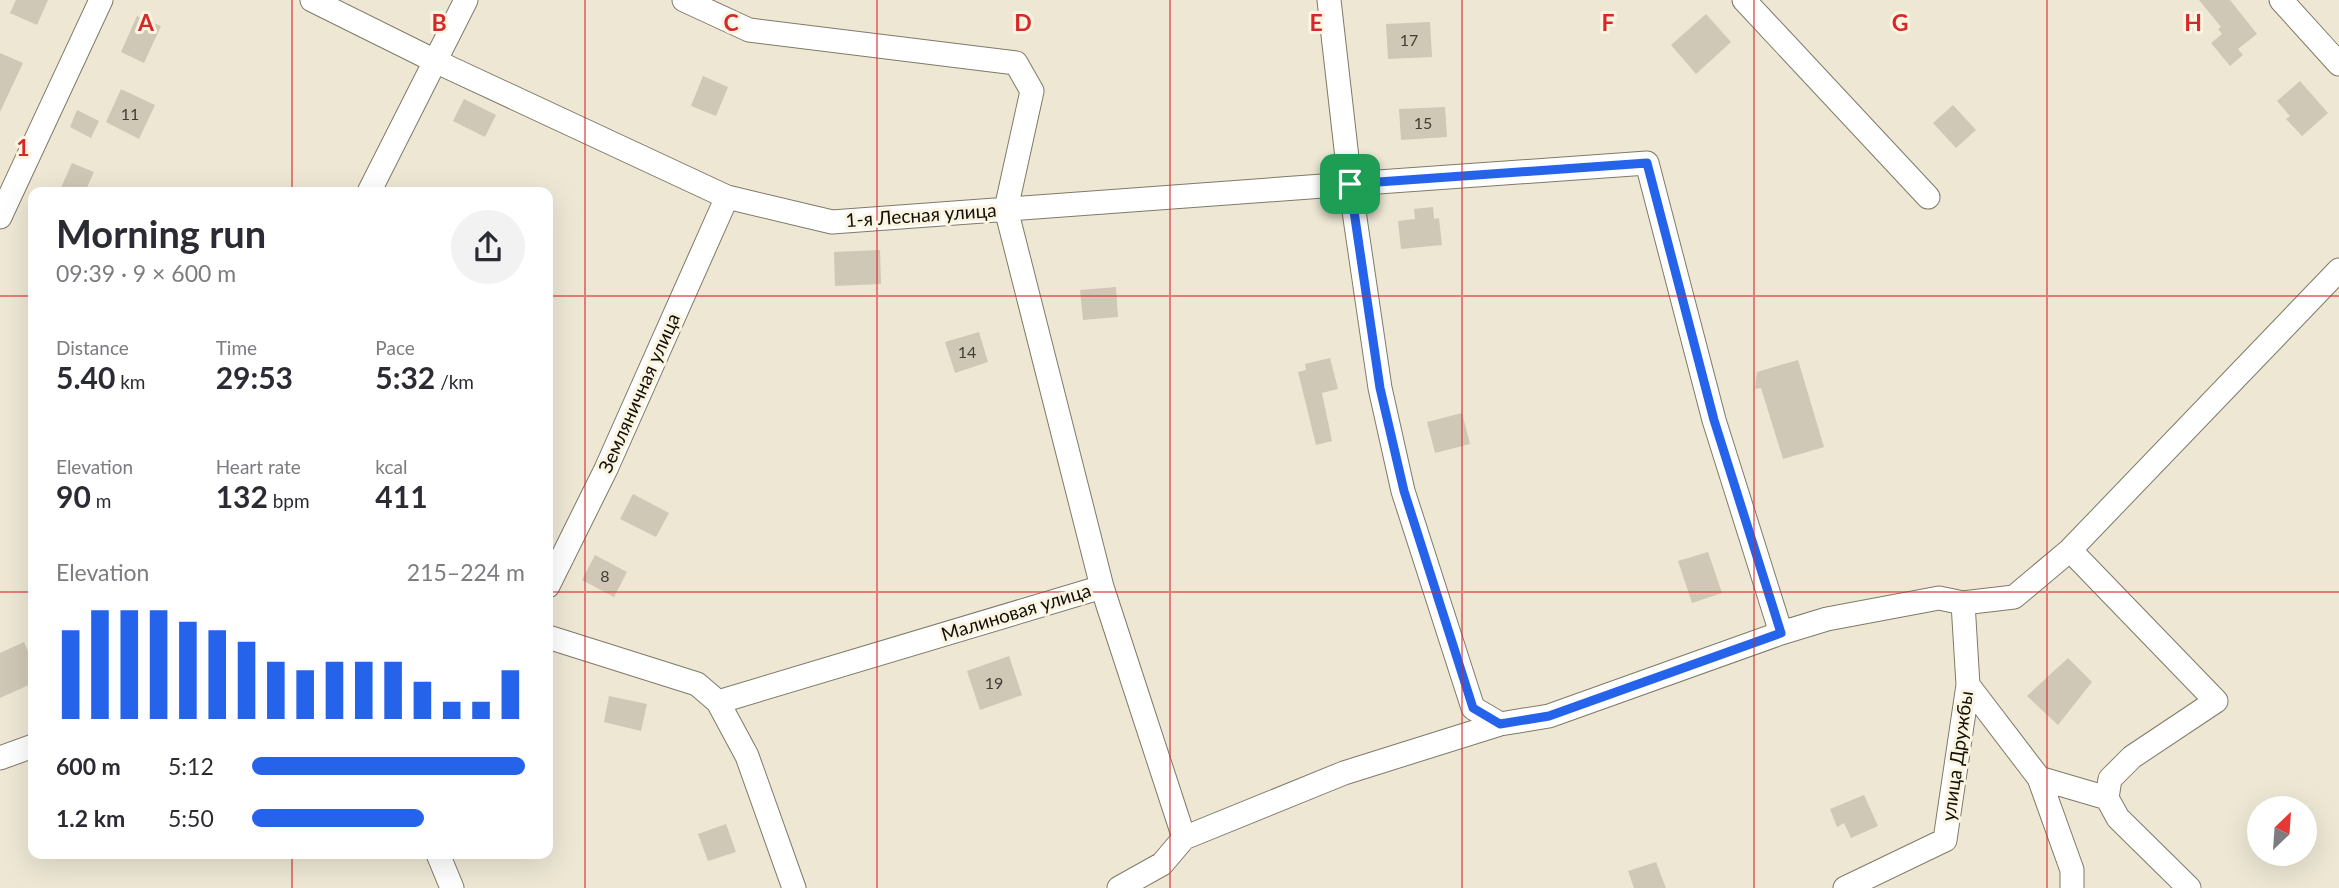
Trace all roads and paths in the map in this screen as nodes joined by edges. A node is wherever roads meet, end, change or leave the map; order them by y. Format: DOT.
graph roads {
  1 [pos="101,0"];
  2 [pos="312,0"];
  3 [pos="466,0"];
  4 [pos="684,0"];
  5 [pos="1329,0"];
  6 [pos="1744,0"];
  7 [pos="2281,0"];
  8 [pos="435,61"];
  9 [pos="2339,64"];
  10 [pos="1350,184"];
  11 [pos="372,187"];
  12 [pos="727,197"];
  13 [pos="1928,197"];
  14 [pos="1006,209"];
  15 [pos="0,217"];
  16 [pos="2339,270"];
  17 [pos="2070,550"];
  18 [pos="553,576"];
  19 [pos="1102,587"];
  20 [pos="1963,603"];
  21 [pos="1781,633"];
  22 [pos="553,639"];
  23 [pos="1968,685"];
  24 [pos="718,702"];
  25 [pos="1500,724"];
  26 [pos="28,748"];
  27 [pos="0,758"];
  28 [pos="2039,778"];
  29 [pos="2107,798"];
  30 [pos="1184,838"];
  31 [pos="440,859"];
  32 [pos="452,888"];
  33 [pos="793,888"];
  34 [pos="1119,888"];
  35 [pos="1845,888"];
  36 [pos="2072,888"];
  37 [pos="2189,888"];
  1 -- 15 [label="street"];
  2 -- 8 [label="street, 1-я Лесная улица"];
  3 -- 8 [label="street"];
  4 -- 14 [label="street"];
  5 -- 10 [label="street"];
  6 -- 13 [label="street"];
  7 -- 9 [label="street"];
  8 -- 11 [label="street"];
  8 -- 12 [label="street, 1-я Лесная улица"];
  10 -- 14 [label="street, 1-я Лесная улица"];
  10 -- 21 [label="street, 1-я Лесная улица"];
  10 -- 25 [label="street"];
  12 -- 14 [label="street, 1-я Лесная улица"];
  12 -- 18 [label="street, Земляничная улица"];
  14 -- 19 [label="street, Малиновая улица"];
  16 -- 17 [label="street"];
  17 -- 20 [label="street"];
  17 -- 29 [label="street"];
  19 -- 24 [label="street, Малиновая улица"];
  19 -- 30 [label="street"];
  20 -- 21 [label="street"];
  20 -- 23 [label="street, улица Дружбы"];
  21 -- 25 [label="street"];
  22 -- 24 [label="street"];
  23 -- 28 [label="street"];
  23 -- 35 [label="street, улица Дружбы"];
  24 -- 33 [label="street"];
  25 -- 30 [label="street"];
  26 -- 27 [label="street"];
  28 -- 29 [label="street"];
  28 -- 36 [label="street"];
  29 -- 37 [label="street"];
  30 -- 34 [label="street"];
  31 -- 32 [label="street"];
}
